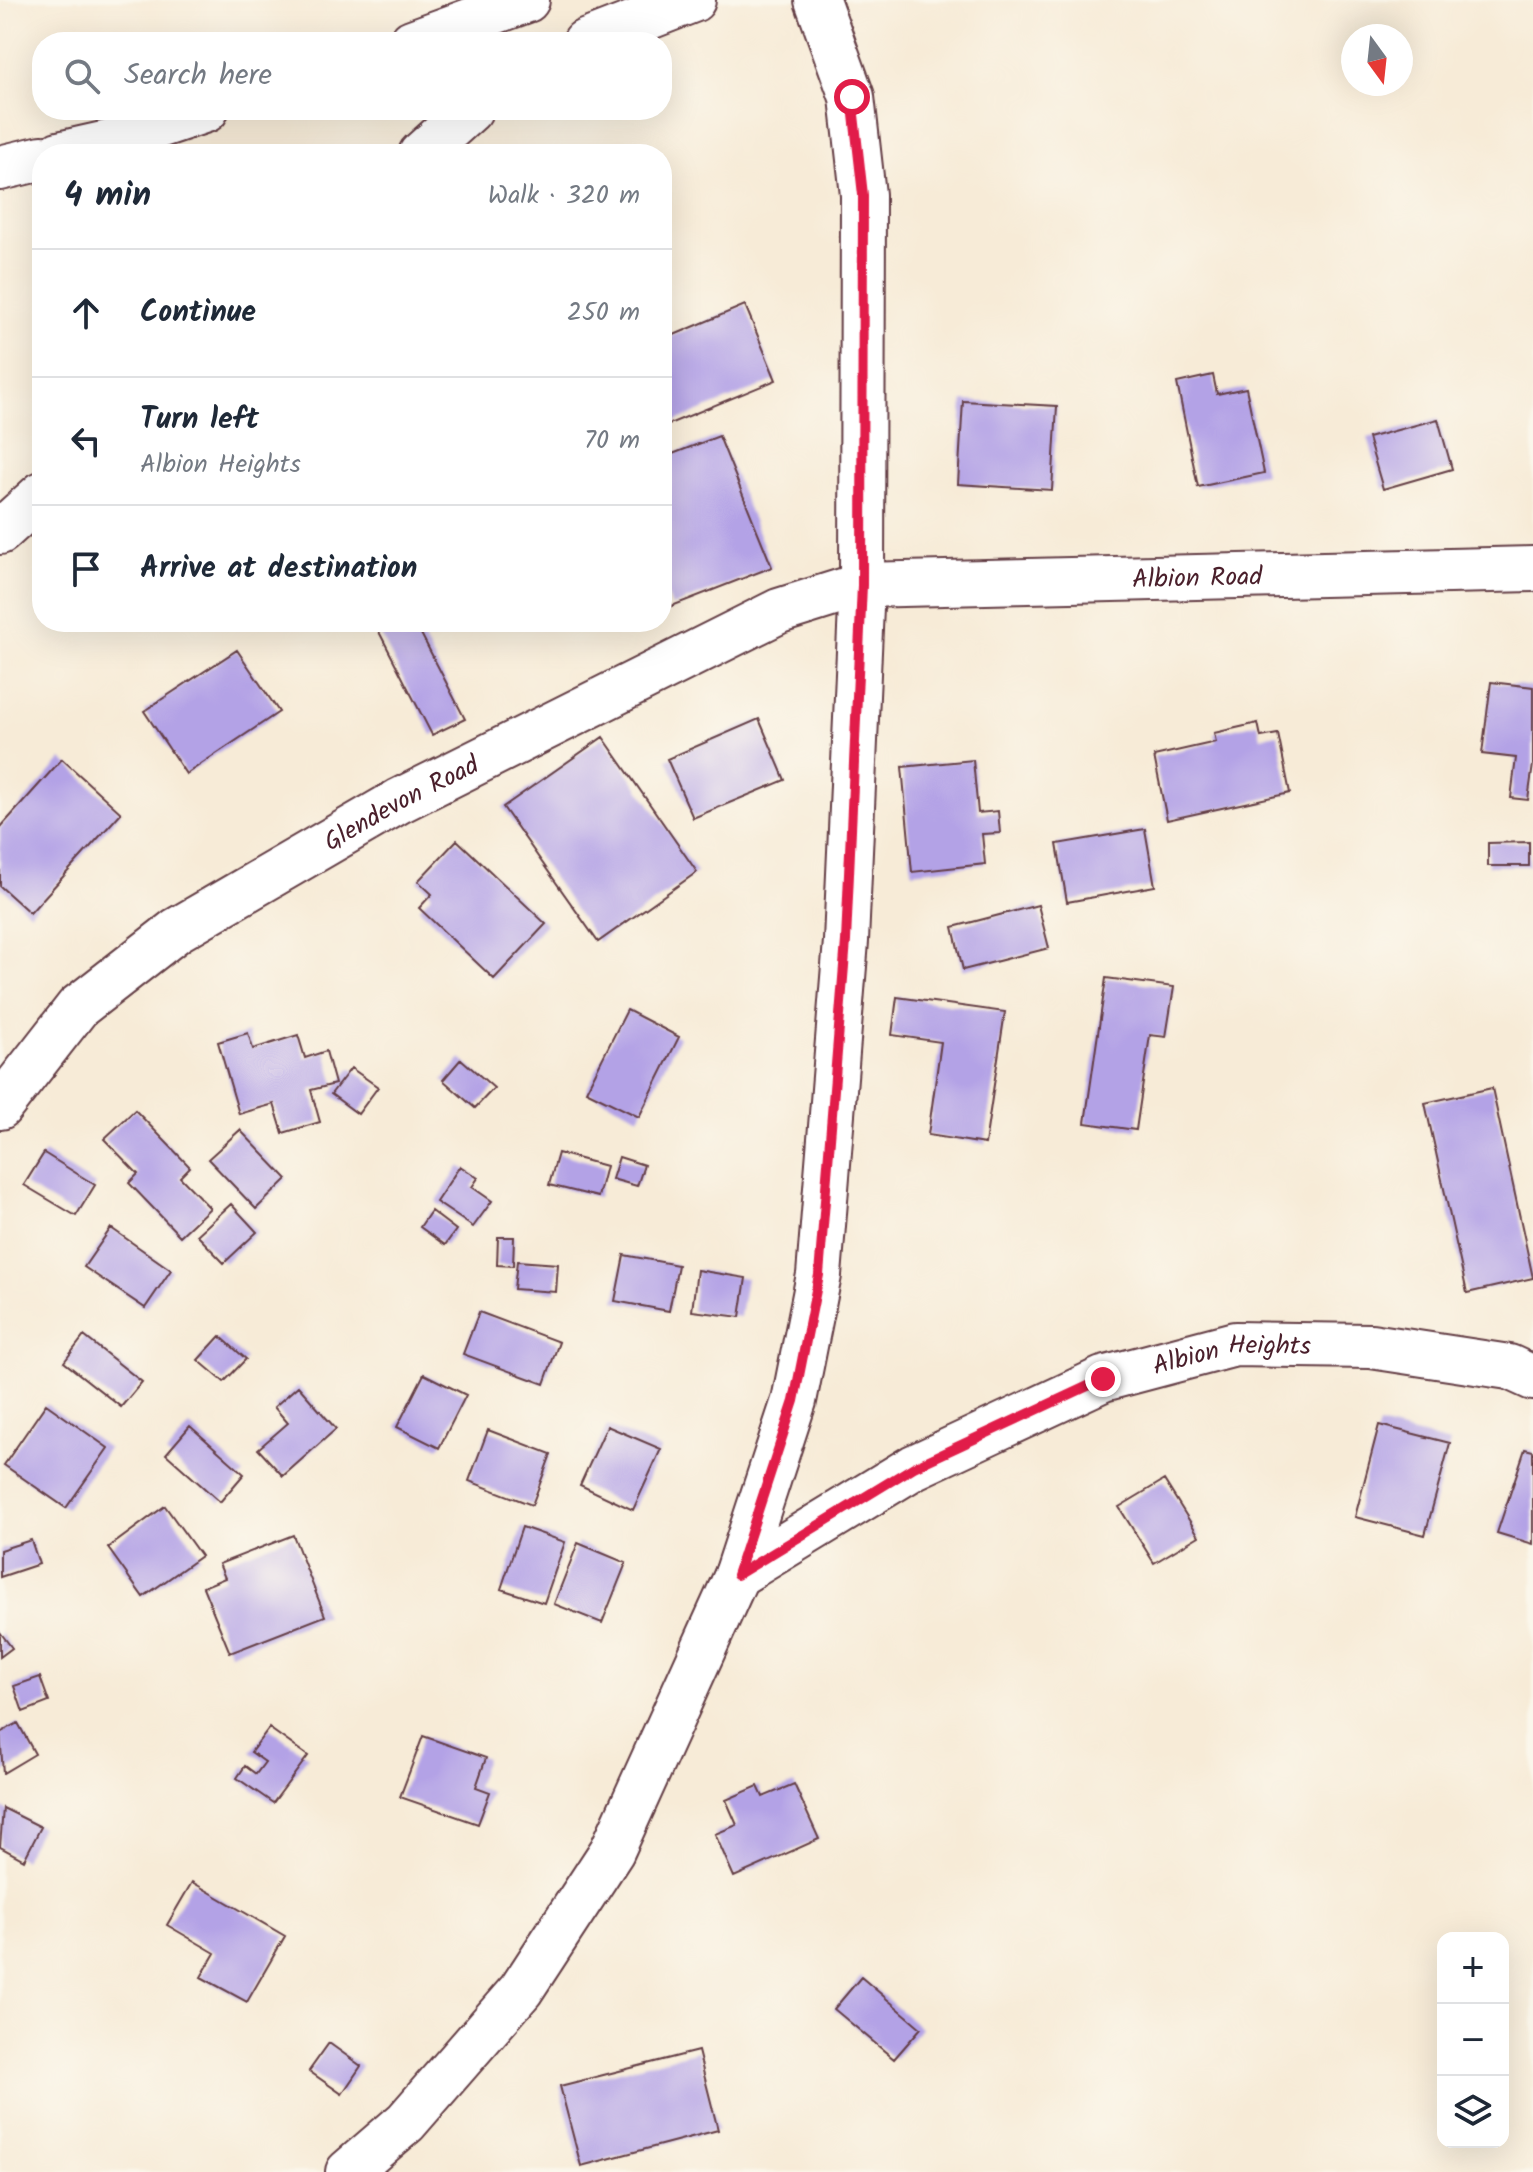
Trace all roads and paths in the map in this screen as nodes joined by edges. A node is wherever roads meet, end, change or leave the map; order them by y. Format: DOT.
graph roads {
  1 [pos="527,0"];
  2 [pos="693,0"];
  3 [pos="818,2"];
  4 [pos="439,32"];
  5 [pos="611,32"];
  6 [pos="176,120"];
  7 [pos="459,120"];
  8 [pos="104,144"];
  9 [pos="432,144"];
  10 [pos="32,160"];
  11 [pos="0,168"];
  12 [pos="32,503"];
  13 [pos="0,532"];
  14 [pos="1533,569"];
  15 [pos="862,585"];
  16 [pos="0,1107"];
  17 [pos="1533,1378"];
  18 [pos="737,1575"];
  19 [pos="348,2172"];
  1 -- 4 [label="street"];
  2 -- 5 [label="street"];
  3 -- 15 [label="street"];
  6 -- 8 [label="street"];
  7 -- 9 [label="street"];
  10 -- 11 [label="street"];
  12 -- 13 [label="street"];
  14 -- 15 [label="street, Albion Road"];
  15 -- 16 [label="street, Glendevon Road"];
  15 -- 18 [label="street"];
  17 -- 18 [label="street, Albion Heights"];
  18 -- 19 [label="street"];
}
